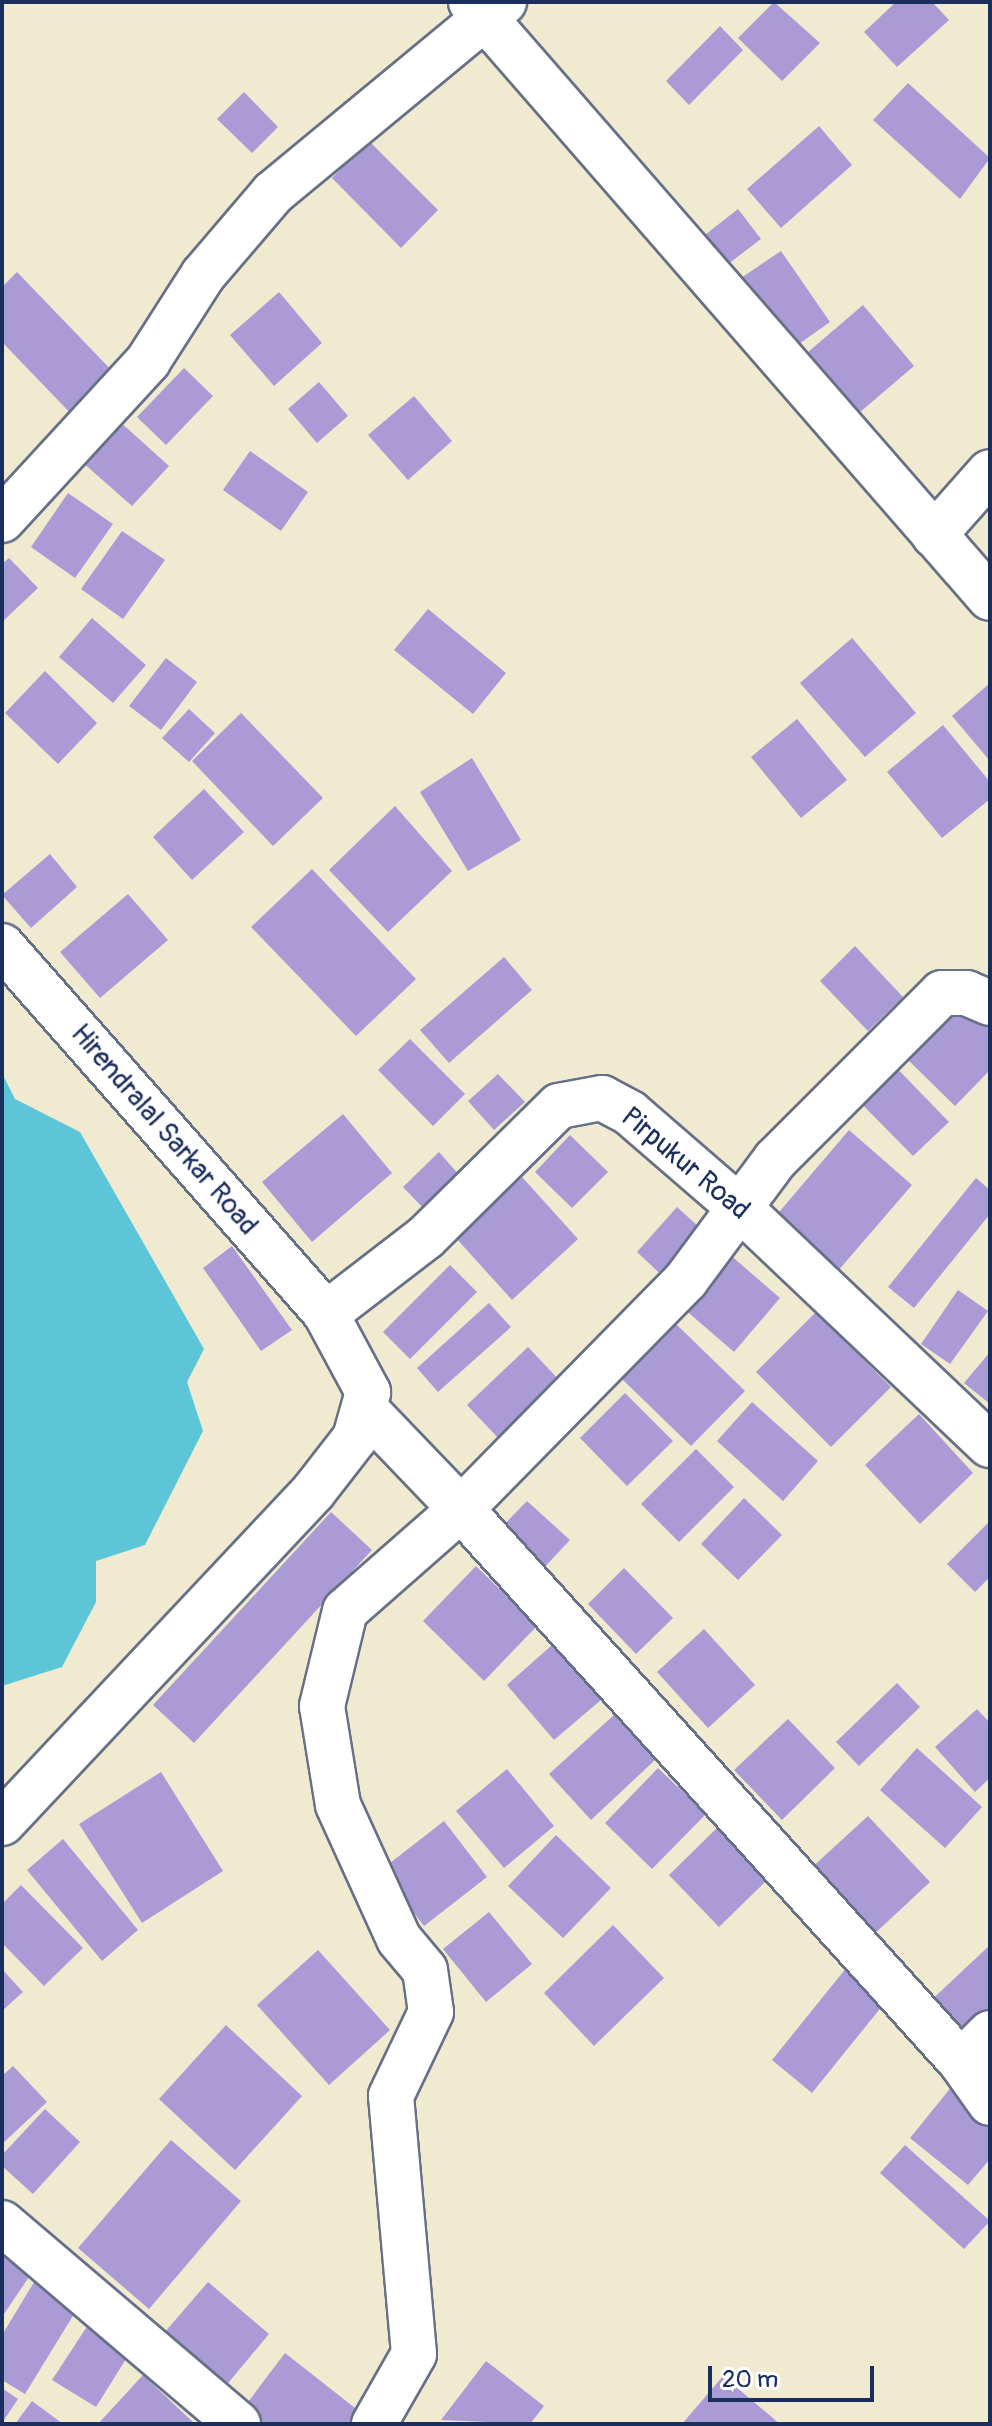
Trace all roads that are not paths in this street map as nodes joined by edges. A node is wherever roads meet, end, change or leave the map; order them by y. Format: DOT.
graph roads {
  1 [pos="486,7"];
  2 [pos="990,472"];
  3 [pos="2,520"];
  4 [pos="934,535"];
  5 [pos="990,598"];
  6 [pos="2,946"];
  7 [pos="990,1003"];
  8 [pos="743,1211"];
  9 [pos="326,1314"];
  10 [pos="368,1412"];
  11 [pos="990,1445"];
  12 [pos="461,1509"];
  13 [pos="2,1823"];
  14 [pos="976,2047"];
  15 [pos="990,2103"];
  16 [pos="2,2223"];
  17 [pos="238,2424"];
  18 [pos="374,2424"];
  1 -- 3 [label="street"];
  1 -- 4 [label="street"];
  2 -- 4 [label="street"];
  4 -- 5 [label="street"];
  6 -- 9 [label="street, Hirendralal Sarkar Road"];
  7 -- 8 [label="street"];
  8 -- 9 [label="street, Pirpukur Road"];
  8 -- 11 [label="street, Pirpukur Road"];
  8 -- 12 [label="street"];
  9 -- 10 [label="street, Hirendralal Sarkar Road"];
  10 -- 12 [label="street"];
  10 -- 13 [label="street"];
  12 -- 14 [label="street"];
  12 -- 18 [label="street"];
  14 -- 15 [label="street"];
  16 -- 17 [label="street"];
}
